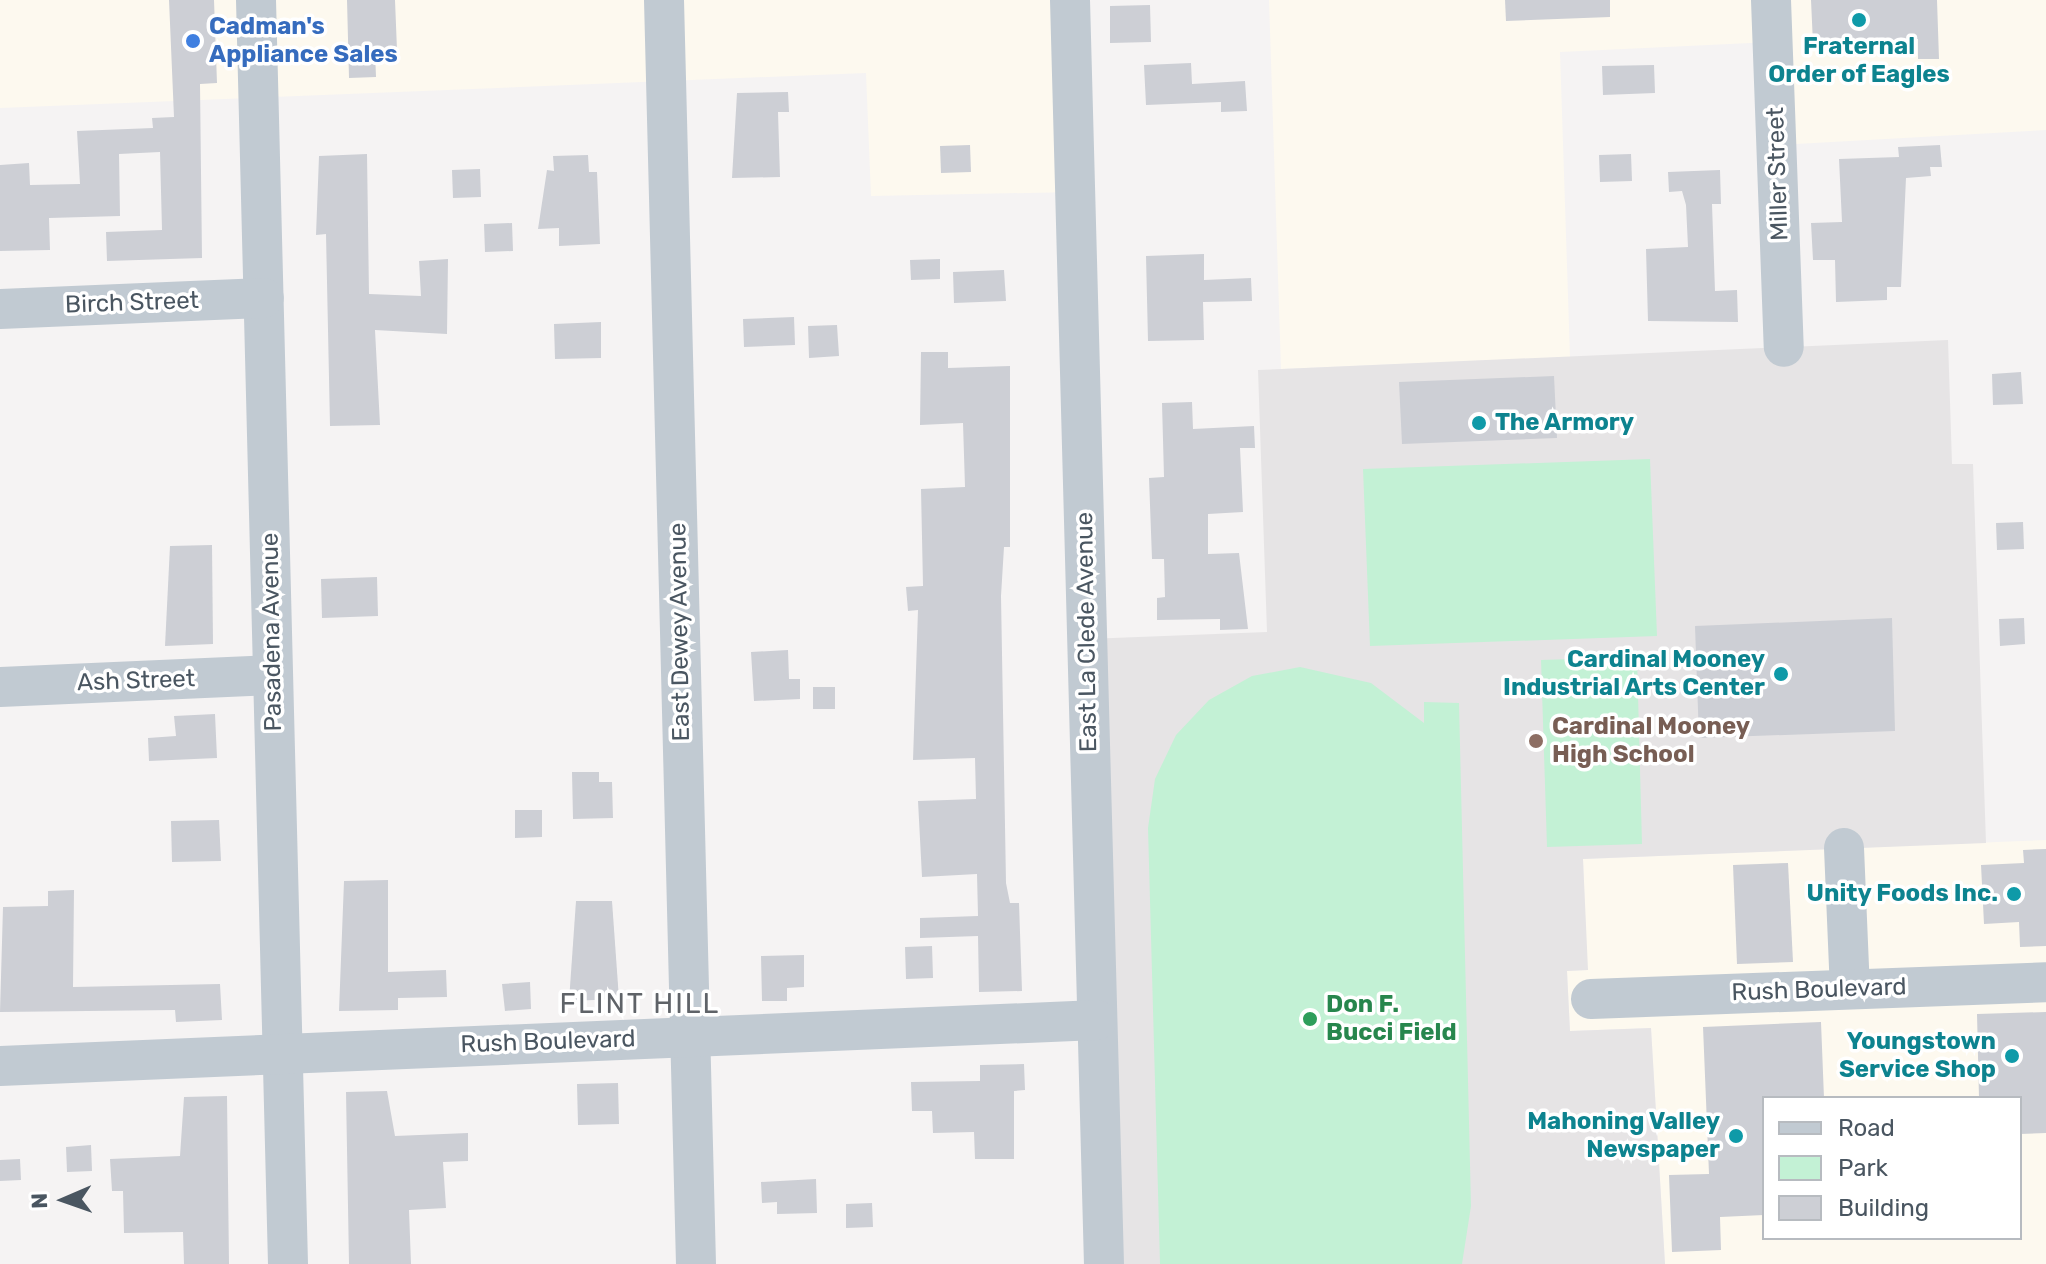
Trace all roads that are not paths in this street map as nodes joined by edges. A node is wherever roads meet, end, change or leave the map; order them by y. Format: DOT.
graph roads {
  1 [pos="256,0"];
  2 [pos="664,0"];
  3 [pos="1070,0"];
  4 [pos="1771,0"];
  5 [pos="264,298"];
  6 [pos="0,309"];
  7 [pos="1784,347"];
  8 [pos="273,675"];
  9 [pos="0,687"];
  10 [pos="1844,848"];
  11 [pos="2046,982"];
  12 [pos="1850,989"];
  13 [pos="1591,999"];
  14 [pos="1097,1020"];
  15 [pos="691,1037"];
  16 [pos="283,1053"];
  17 [pos="0,1066"];
  18 [pos="288,1264"];
  19 [pos="696,1264"];
  20 [pos="1104,1264"];
  1 -- 5 [label="street, Pasadena Avenue"];
  2 -- 15 [label="street, East Dewey Avenue"];
  3 -- 14 [label="street, East La Clede Avenue"];
  4 -- 7 [label="street, Miller Street"];
  5 -- 6 [label="street, Birch Street"];
  5 -- 8 [label="street, Pasadena Avenue"];
  8 -- 9 [label="street, Ash Street"];
  8 -- 16 [label="street, Pasadena Avenue"];
  10 -- 12 [label="street"];
  11 -- 12 [label="street, Rush Boulevard"];
  12 -- 13 [label="street, Rush Boulevard"];
  14 -- 15 [label="street, Rush Boulevard"];
  14 -- 20 [label="street, East La Clede Avenue"];
  15 -- 16 [label="street, Rush Boulevard"];
  15 -- 19 [label="street, East Dewey Avenue"];
  16 -- 17 [label="street, Rush Boulevard"];
  16 -- 18 [label="street, Pasadena Avenue"];
}
